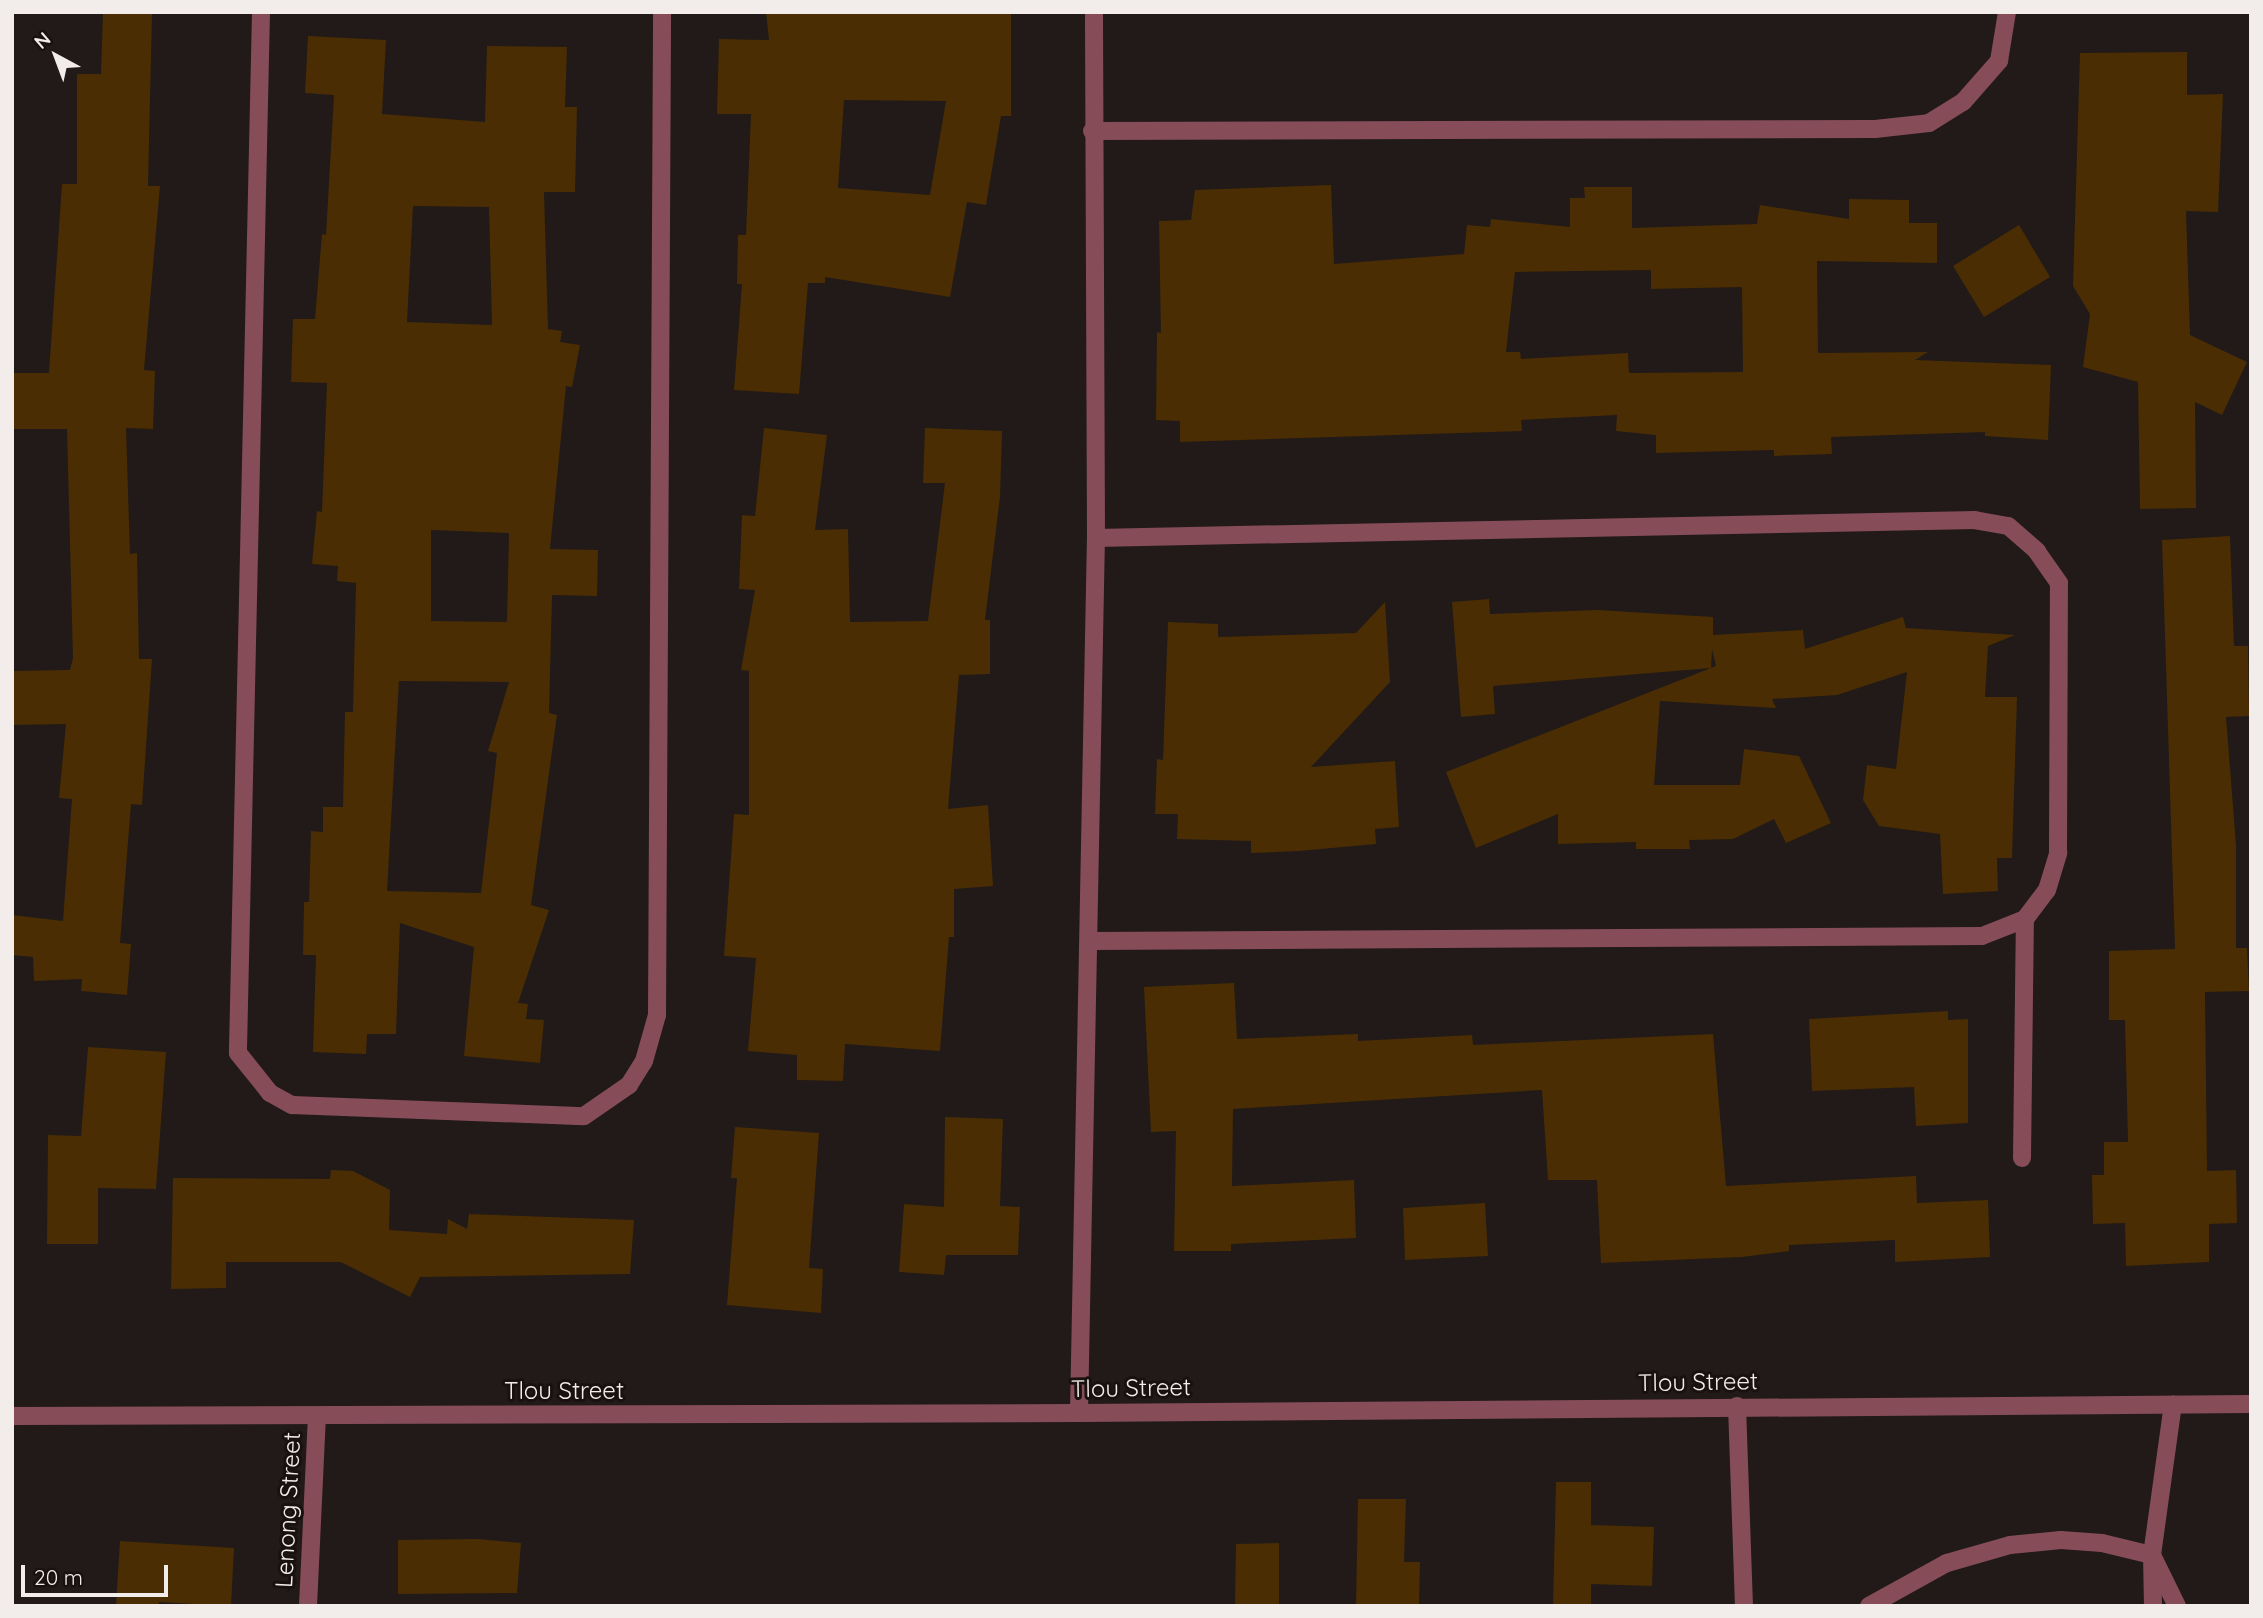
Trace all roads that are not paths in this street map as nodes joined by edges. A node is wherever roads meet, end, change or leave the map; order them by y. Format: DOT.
graph roads {
  1 [pos="261,12"];
  2 [pos="662,12"];
  3 [pos="1094,12"];
  4 [pos="2007,12"];
  5 [pos="1092,131"];
  6 [pos="1096,538"];
  7 [pos="2025,919"];
  8 [pos="1089,941"];
  9 [pos="2022,1158"];
  10 [pos="2173,1404"];
  11 [pos="2251,1404"];
  12 [pos="1737,1406"];
  13 [pos="1079,1413"];
  14 [pos="12,1416"];
  15 [pos="317,1416"];
  16 [pos="2152,1555"];
  17 [pos="308,1606"];
  18 [pos="1744,1606"];
  19 [pos="1869,1606"];
  20 [pos="2152,1606"];
  21 [pos="2178,1606"];
  1 -- 2 [label="street"];
  3 -- 5 [label="street"];
  4 -- 5 [label="street"];
  5 -- 6 [label="street"];
  6 -- 7 [label="street"];
  6 -- 8 [label="street"];
  7 -- 8 [label="street"];
  7 -- 9 [label="street"];
  8 -- 13 [label="street"];
  10 -- 11 [label="street, Tlou Street"];
  10 -- 12 [label="street, Tlou Street"];
  10 -- 16 [label="street"];
  12 -- 13 [label="street, Tlou Street"];
  12 -- 18 [label="street"];
  13 -- 15 [label="street, Tlou Street"];
  14 -- 15 [label="street, Tlou Street"];
  15 -- 17 [label="street, Lenong Street"];
  16 -- 19 [label="street"];
  16 -- 20 [label="street"];
  16 -- 21 [label="street"];
}
